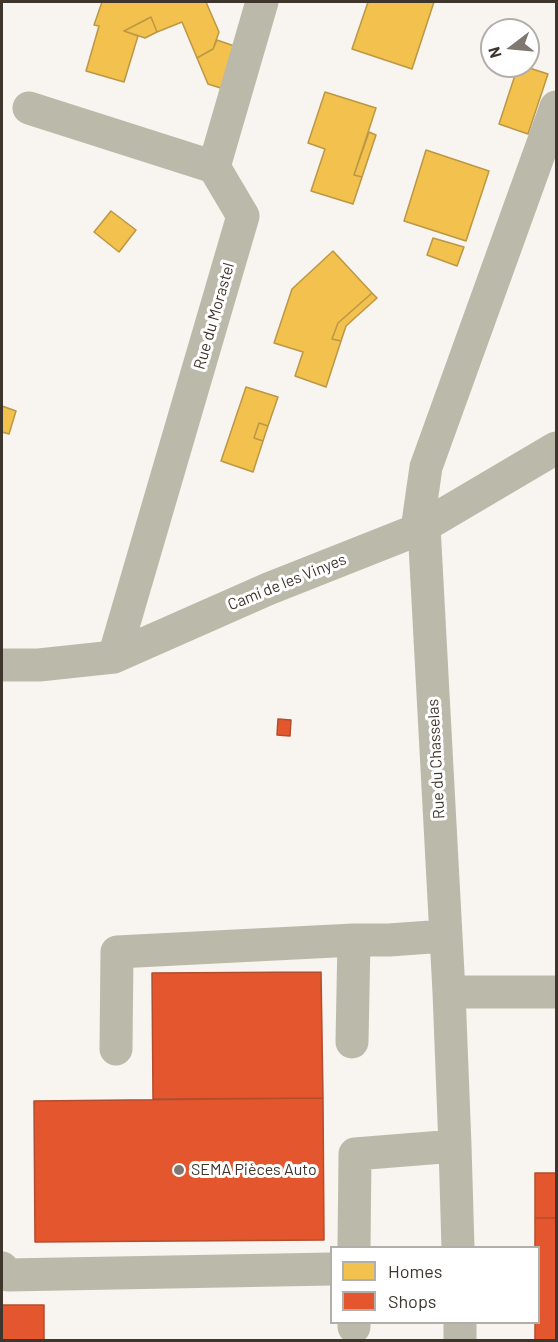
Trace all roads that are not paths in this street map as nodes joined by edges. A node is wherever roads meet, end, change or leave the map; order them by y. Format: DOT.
graph roads {
  1 [pos="262,2"];
  2 [pos="556,107"];
  3 [pos="29,108"];
  4 [pos="214,167"];
  5 [pos="556,448"];
  6 [pos="421,528"];
  7 [pos="114,657"];
  8 [pos="2,665"];
  9 [pos="445,936"];
  10 [pos="354,940"];
  11 [pos="448,992"];
  12 [pos="556,992"];
  13 [pos="352,1042"];
  14 [pos="116,1049"];
  15 [pos="455,1146"];
  16 [pos="354,1246"];
  17 [pos="458,1246"];
  18 [pos="2,1268"];
  19 [pos="330,1269"];
  20 [pos="460,1324"];
  21 [pos="460,1341"];
  1 -- 4 [label="street"];
  2 -- 6 [label="street, Rue du Chasselas"];
  3 -- 4 [label="street"];
  4 -- 7 [label="street, Rue du Morastel"];
  5 -- 6 [label="street, Camí de les Vinyes"];
  6 -- 7 [label="street, Camí de les Vinyes"];
  6 -- 9 [label="street, Rue du Chasselas"];
  7 -- 8 [label="street, Camí de les Vinyes"];
  9 -- 10 [label="street"];
  9 -- 11 [label="street, Rue du Chasselas"];
  10 -- 13 [label="street"];
  10 -- 14 [label="street"];
  11 -- 12 [label="street"];
  11 -- 15 [label="street, Rue du Chasselas"];
  15 -- 16 [label="street"];
  15 -- 17 [label="street, Rue du Chasselas"];
  18 -- 19 [label="street"];
  20 -- 21 [label="street"];
}
